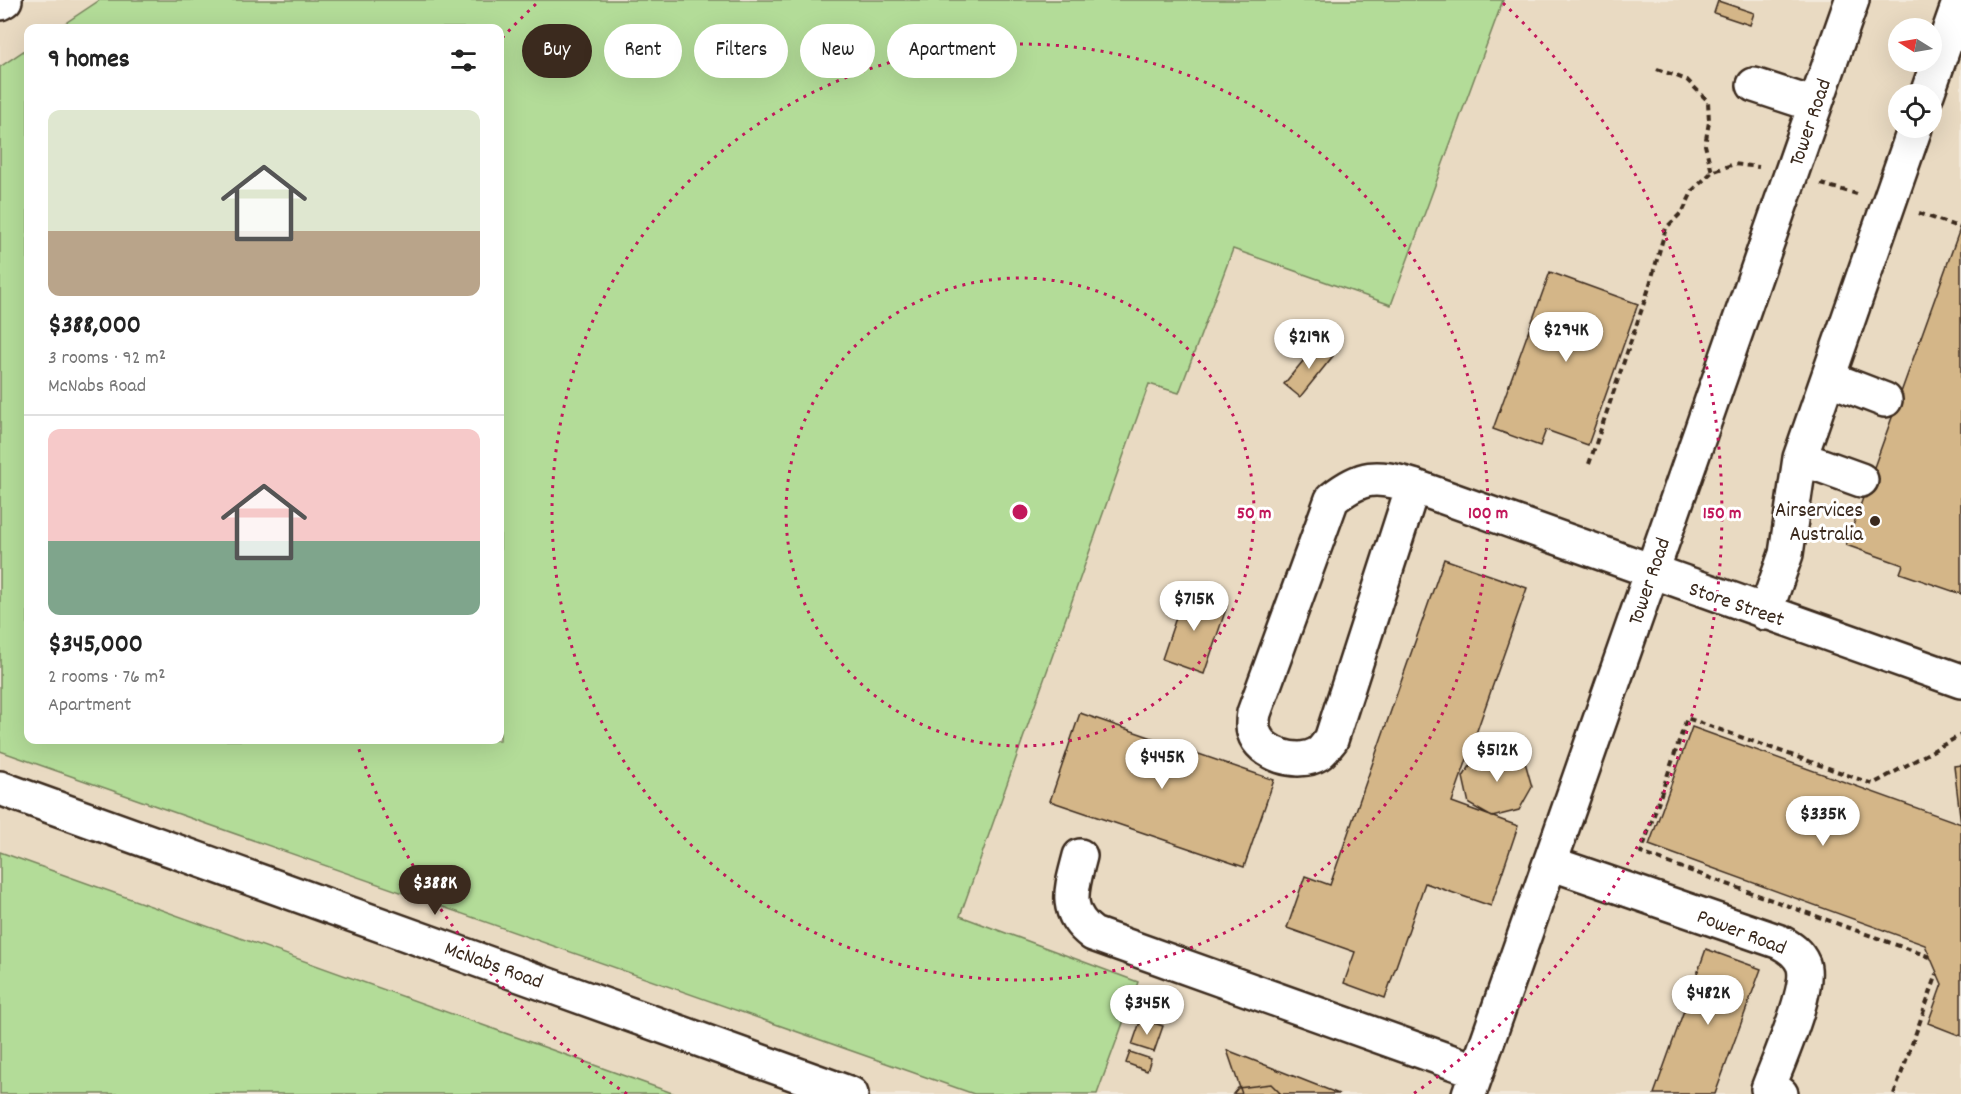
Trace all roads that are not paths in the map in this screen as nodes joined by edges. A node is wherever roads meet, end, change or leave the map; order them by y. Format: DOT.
graph roads {
  1 [pos="4,0"];
  2 [pos="1852,0"];
  3 [pos="1960,0"];
  4 [pos="0,3"];
  5 [pos="1931,84"];
  6 [pos="1754,85"];
  7 [pos="1815,105"];
  8 [pos="1912,138"];
  9 [pos="1828,378"];
  10 [pos="1885,400"];
  11 [pos="1800,458"];
  12 [pos="1861,480"];
  13 [pos="1413,486"];
  14 [pos="1651,573"];
  15 [pos="1765,613"];
  16 [pos="1961,681"];
  17 [pos="0,788"];
  18 [pos="1080,856"];
  19 [pos="1550,863"];
  20 [pos="1473,1082"];
  21 [pos="1774,1092"];
  22 [pos="851,1094"];
  1 -- 4 [label="street"];
  2 -- 7 [label="street, Tower Road"];
  3 -- 5 [label="street"];
  6 -- 7 [label="street"];
  7 -- 14 [label="street, Tower Road"];
  8 -- 9 [label="street"];
  9 -- 10 [label="street"];
  9 -- 11 [label="street"];
  11 -- 12 [label="street"];
  11 -- 15 [label="street"];
  13 -- 13 [label="street, Store Street"];
  13 -- 14 [label="street, Store Street"];
  14 -- 15 [label="street, Store Street"];
  14 -- 19 [label="street, Tower Road"];
  15 -- 16 [label="street, Store Street"];
  17 -- 22 [label="street, McNabs Road"];
  18 -- 20 [label="street"];
  19 -- 20 [label="street, Tower Road"];
  19 -- 21 [label="street, Power Road"];
}
